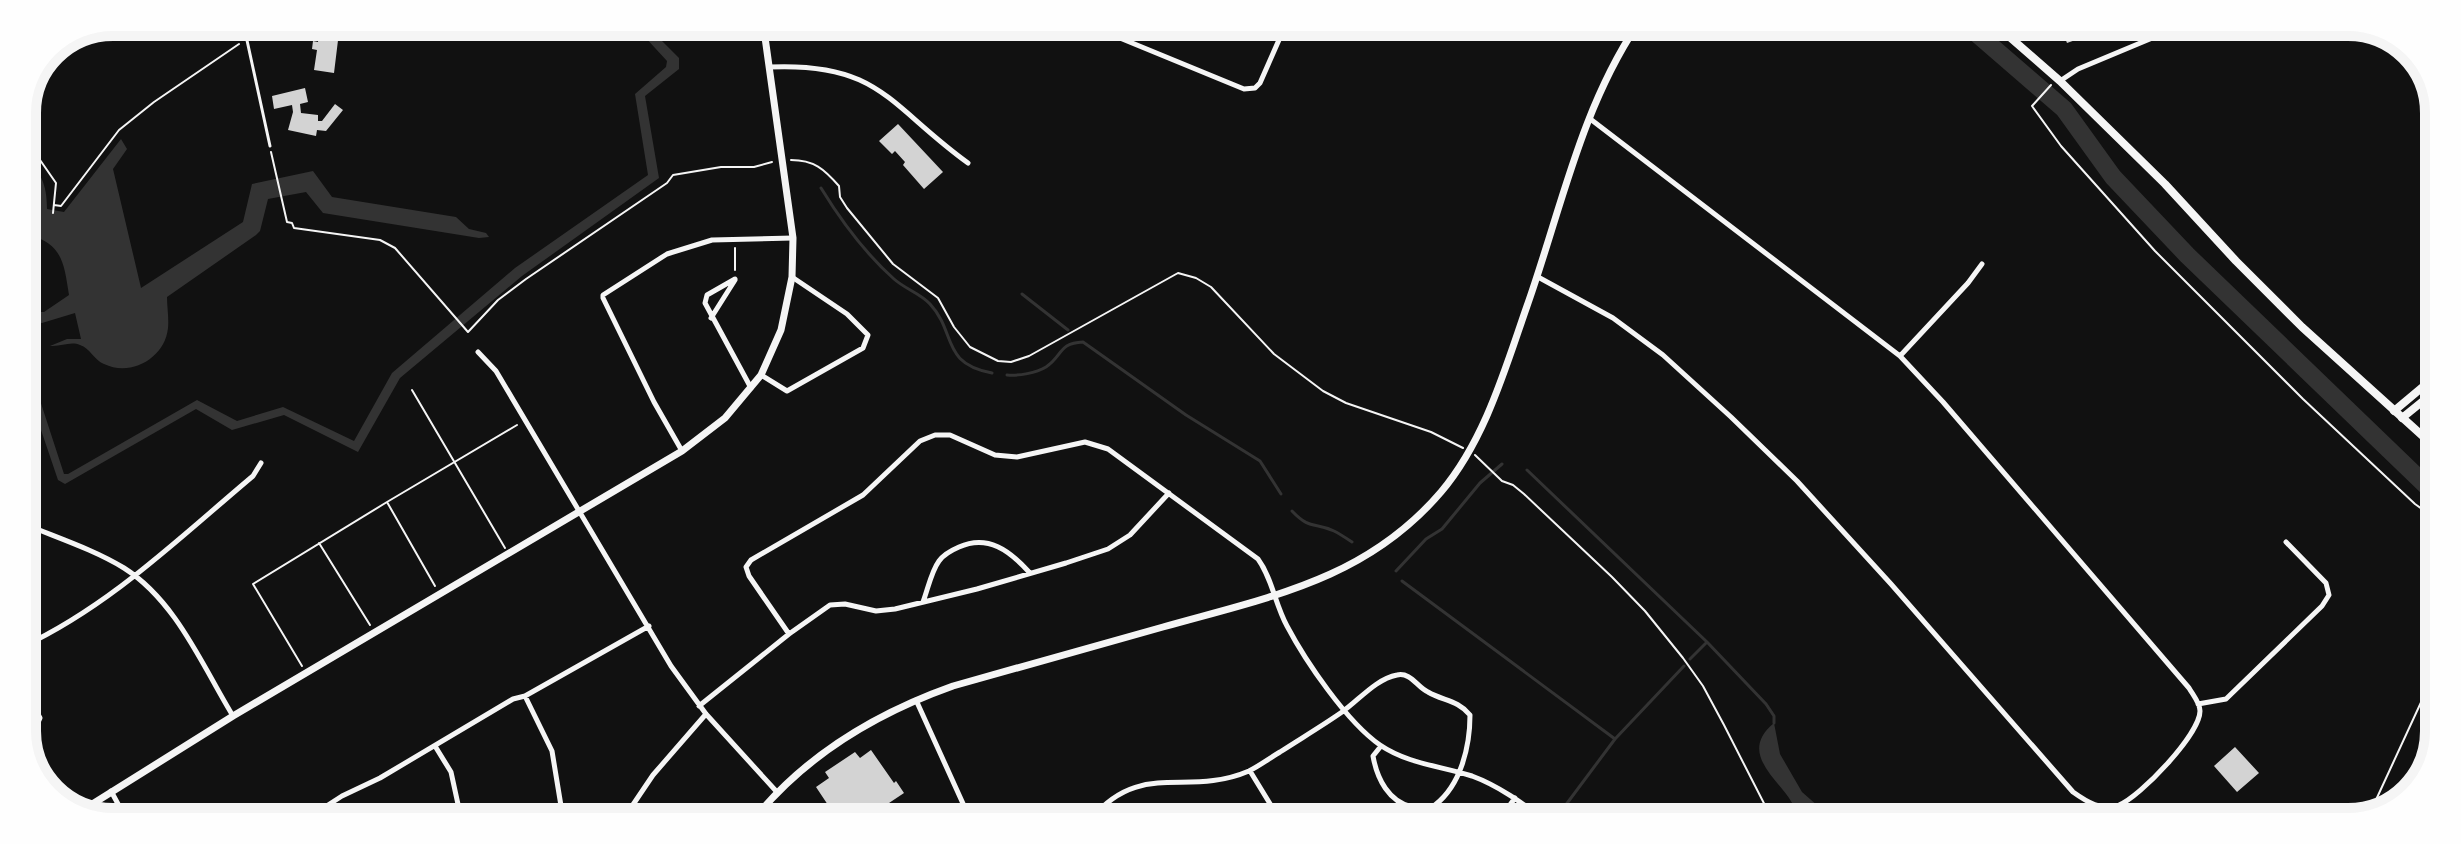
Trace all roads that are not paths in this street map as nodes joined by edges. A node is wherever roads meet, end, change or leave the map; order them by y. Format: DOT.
graph roads {
  1 [pos="245,36"];
  2 [pos="765,36"];
  3 [pos="1115,36"];
  4 [pos="1281,36"];
  5 [pos="1630,36"];
  6 [pos="2007,36"];
  7 [pos="2157,36"];
  8 [pos="769,67"];
  9 [pos="2055,83"];
  10 [pos="1589,118"];
  11 [pos="270,146"];
  12 [pos="968,163"];
  13 [pos="793,238"];
  14 [pos="1982,264"];
  15 [pos="792,277"];
  16 [pos="1538,277"];
  17 [pos="711,318"];
  18 [pos="478,352"];
  19 [pos="1900,356"];
  20 [pos="761,375"];
  21 [pos="751,388"];
  22 [pos="2425,389"];
  23 [pos="2425,399"];
  24 [pos="2398,415"];
  25 [pos="2425,438"];
  26 [pos="682,451"];
  27 [pos="261,463"];
  28 [pos="1169,493"];
  29 [pos="581,511"];
  30 [pos="36,529"];
  31 [pos="2286,542"];
  32 [pos="1029,573"];
  33 [pos="135,576"];
  34 [pos="1274,596"];
  35 [pos="922,603"];
  36 [pos="649,626"];
  37 [pos="789,634"];
  38 [pos="36,640"];
  39 [pos="525,696"];
  40 [pos="915,699"];
  41 [pos="2198,704"];
  42 [pos="699,706"];
  43 [pos="1343,711"];
  44 [pos="706,714"];
  45 [pos="233,716"];
  46 [pos="435,746"];
  47 [pos="1381,746"];
  48 [pos="1250,771"];
  49 [pos="1459,772"];
  50 [pos="111,791"];
  51 [pos="776,791"];
  52 [pos="1515,798"];
  53 [pos="90,805"];
  54 [pos="120,808"];
  55 [pos="323,808"];
  56 [pos="459,808"];
  57 [pos="561,808"];
  58 [pos="631,808"];
  59 [pos="763,808"];
  60 [pos="965,808"];
  61 [pos="1102,808"];
  62 [pos="1273,808"];
  63 [pos="1415,808"];
  64 [pos="1428,808"];
  65 [pos="1508,808"];
  66 [pos="1529,808"];
  1 -- 11 [label="lane"];
  2 -- 8 [label="street"];
  3 -- 4 [label="street"];
  5 -- 10 [label="street"];
  6 -- 9 [label="main road"];
  7 -- 9 [label="street"];
  8 -- 12 [label="street"];
  8 -- 13 [label="street"];
  9 -- 24 [label="main road"];
  10 -- 16 [label="street"];
  10 -- 19 [label="street"];
  13 -- 15 [label="street"];
  13 -- 26 [label="street"];
  14 -- 19 [label="street"];
  15 -- 20 [label="street"];
  15 -- 20 [label="street"];
  16 -- 34 [label="street"];
  16 -- 41 [label="street"];
  17 -- 17 [label="street"];
  17 -- 21 [label="street"];
  18 -- 29 [label="street"];
  19 -- 41 [label="street"];
  20 -- 21 [label="street"];
  21 -- 26 [label="street"];
  22 -- 24 [label="main road"];
  23 -- 24 [label="main road"];
  24 -- 25 [label="main road"];
  26 -- 29 [label="street"];
  27 -- 33 [label="street"];
  28 -- 32 [label="street"];
  28 -- 34 [label="street"];
  28 -- 37 [label="street"];
  29 -- 36 [label="street"];
  29 -- 45 [label="street"];
  30 -- 33 [label="street"];
  31 -- 41 [label="street"];
  32 -- 35 [label="street"];
  32 -- 35 [label="street"];
  33 -- 38 [label="street"];
  33 -- 45 [label="street"];
  34 -- 40 [label="street"];
  34 -- 43 [label="street"];
  35 -- 37 [label="street"];
  36 -- 39 [label="street"];
  36 -- 42 [label="street"];
  37 -- 42 [label="street"];
  39 -- 46 [label="street"];
  39 -- 57 [label="street"];
  40 -- 51 [label="street"];
  40 -- 60 [label="street"];
  42 -- 44 [label="street"];
  43 -- 47 [label="street"];
  43 -- 48 [label="street"];
  43 -- 49 [label="street"];
  44 -- 51 [label="street"];
  44 -- 58 [label="street"];
  45 -- 50 [label="street"];
  46 -- 55 [label="street"];
  46 -- 56 [label="street"];
  47 -- 49 [label="street"];
  47 -- 63 [label="street"];
  48 -- 61 [label="street"];
  48 -- 62 [label="street"];
  49 -- 52 [label="street"];
  49 -- 64 [label="street"];
  50 -- 53 [label="street"];
  50 -- 54 [label="street"];
  51 -- 59 [label="street"];
  52 -- 65 [label="street"];
  52 -- 66 [label="street"];
}
